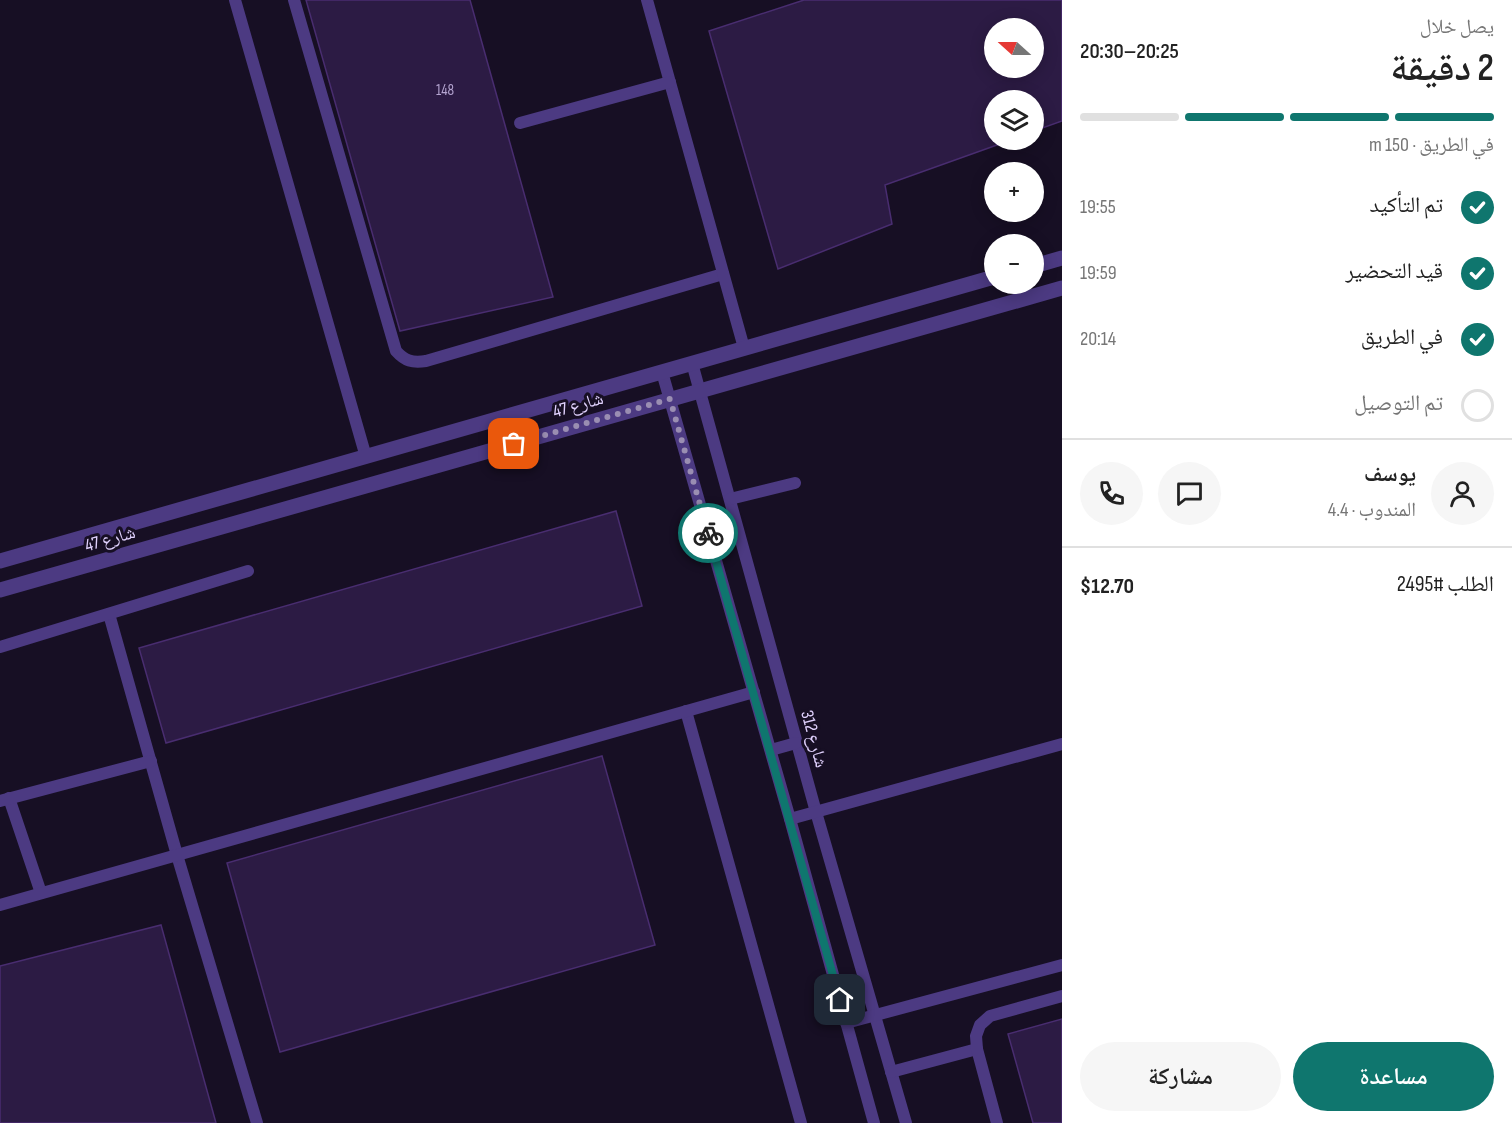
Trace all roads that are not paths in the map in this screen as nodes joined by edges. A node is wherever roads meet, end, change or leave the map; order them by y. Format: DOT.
graph roads {
  1 [pos="235,0"];
  2 [pos="294,0"];
  3 [pos="647,0"];
  4 [pos="670,82"];
  5 [pos="520,123"];
  6 [pos="1062,258"];
  7 [pos="1044,263"];
  8 [pos="723,274"];
  9 [pos="984,280"];
  10 [pos="1062,288"];
  11 [pos="744,348"];
  12 [pos="692,363"];
  13 [pos="662,372"];
  14 [pos="700,391"];
  15 [pos="670,399"];
  16 [pos="366,457"];
  17 [pos="795,483"];
  18 [pos="730,499"];
  19 [pos="0,561"];
  20 [pos="248,571"];
  21 [pos="0,590"];
  22 [pos="110,614"];
  23 [pos="0,647"];
  24 [pos="754,692"];
  25 [pos="686,711"];
  26 [pos="796,743"];
  27 [pos="1062,744"];
  28 [pos="771,750"];
  29 [pos="151,761"];
  30 [pos="4,799"];
  31 [pos="816,812"];
  32 [pos="790,819"];
  33 [pos="177,855"];
  34 [pos="41,893"];
  35 [pos="0,905"];
  36 [pos="1062,965"];
  37 [pos="1062,996"];
  38 [pos="874,1015"];
  39 [pos="846,1023"];
  40 [pos="977,1049"];
  41 [pos="891,1072"];
  42 [pos="257,1123"];
  43 [pos="801,1123"];
  44 [pos="873,1123"];
  45 [pos="906,1123"];
  46 [pos="998,1123"];
  1 -- 16 [label="lane"];
  2 -- 8 [label="lane"];
  3 -- 4 [label="lane"];
  4 -- 5 [label="lane"];
  4 -- 8 [label="lane"];
  6 -- 7 [label="street"];
  8 -- 11 [label="lane"];
  9 -- 11 [label="street, شارع 47"];
  10 -- 14 [label="street, شارع 47"];
  11 -- 12 [label="street, شارع 47"];
  12 -- 13 [label="street, شارع 47"];
  12 -- 14 [label="lane, شارع 312"];
  13 -- 15 [label="lane"];
  13 -- 16 [label="street, شارع 47"];
  14 -- 15 [label="street, شارع 47"];
  14 -- 18 [label="lane, شارع 312"];
  15 -- 21 [label="street, شارع 47"];
  15 -- 24 [label="lane"];
  16 -- 19 [label="street, شارع 47"];
  17 -- 18 [label="lane"];
  18 -- 26 [label="lane, شارع 312"];
  20 -- 22 [label="lane"];
  22 -- 23 [label="lane"];
  22 -- 29 [label="lane"];
  24 -- 25 [label="lane"];
  24 -- 28 [label="lane"];
  25 -- 33 [label="lane"];
  25 -- 43 [label="lane"];
  26 -- 28 [label="lane"];
  26 -- 31 [label="lane, شارع 312"];
  27 -- 31 [label="lane"];
  28 -- 32 [label="lane"];
  29 -- 30 [label="lane"];
  29 -- 33 [label="lane"];
  30 -- 34 [label="lane"];
  31 -- 32 [label="lane"];
  31 -- 38 [label="lane, شارع 312"];
  32 -- 39 [label="lane"];
  33 -- 34 [label="lane"];
  33 -- 42 [label="lane"];
  34 -- 35 [label="lane"];
  36 -- 38 [label="lane"];
  37 -- 40 [label="lane"];
  38 -- 39 [label="lane"];
  38 -- 41 [label="lane, شارع 312"];
  39 -- 44 [label="lane"];
  40 -- 41 [label="lane"];
  40 -- 46 [label="lane"];
  41 -- 45 [label="lane, شارع 312"];
}
